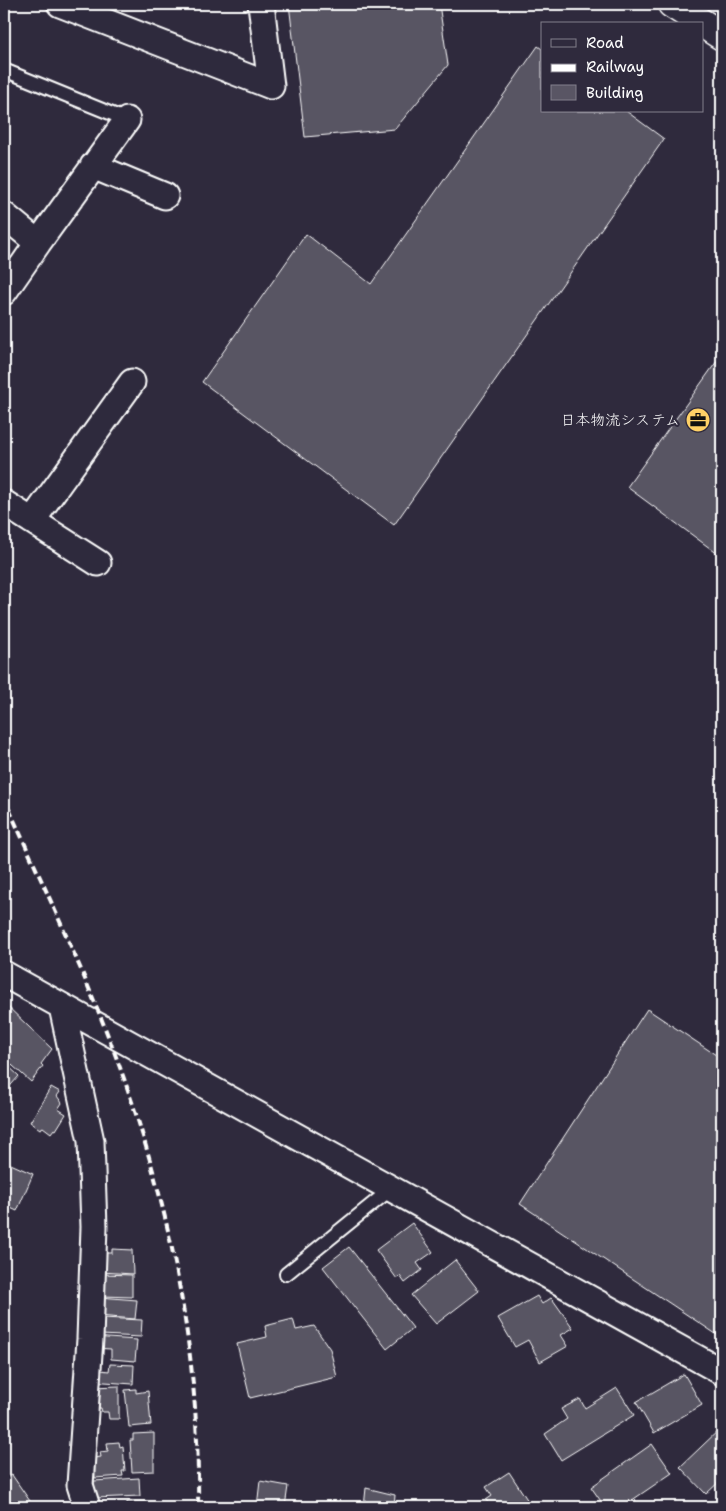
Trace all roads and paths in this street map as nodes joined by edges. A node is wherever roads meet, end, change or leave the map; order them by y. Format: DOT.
graph roads {
  1 [pos="60,4"];
  2 [pos="261,4"];
  3 [pos="672,4"];
  4 [pos="700,22"];
  5 [pos="704,24"];
  6 [pos="722,36"];
  7 [pos="4,70"];
  8 [pos="127,120"];
  9 [pos="92,166"];
  10 [pos="165,196"];
  11 [pos="4,215"];
  12 [pos="38,243"];
  13 [pos="4,292"];
  14 [pos="132,382"];
  15 [pos="4,503"];
  16 [pos="32,521"];
  17 [pos="98,563"];
  18 [pos="4,974"];
  19 [pos="62,1007"];
  20 [pos="391,1189"];
  21 [pos="286,1274"];
  22 [pos="722,1372"];
  23 [pos="87,1507"];
  1 -- 2 [label="street"];
  3 -- 4 [label="main road"];
  5 -- 6 [label="main road"];
  7 -- 8 [label="lane"];
  8 -- 9 [label="street"];
  9 -- 10 [label="street"];
  9 -- 12 [label="street"];
  11 -- 12 [label="street"];
  12 -- 13 [label="street"];
  14 -- 16 [label="street"];
  15 -- 16 [label="street"];
  16 -- 17 [label="street"];
  18 -- 19 [label="street"];
  19 -- 20 [label="street"];
  19 -- 23 [label="street"];
  20 -- 21 [label="lane"];
  20 -- 22 [label="street"];
}
